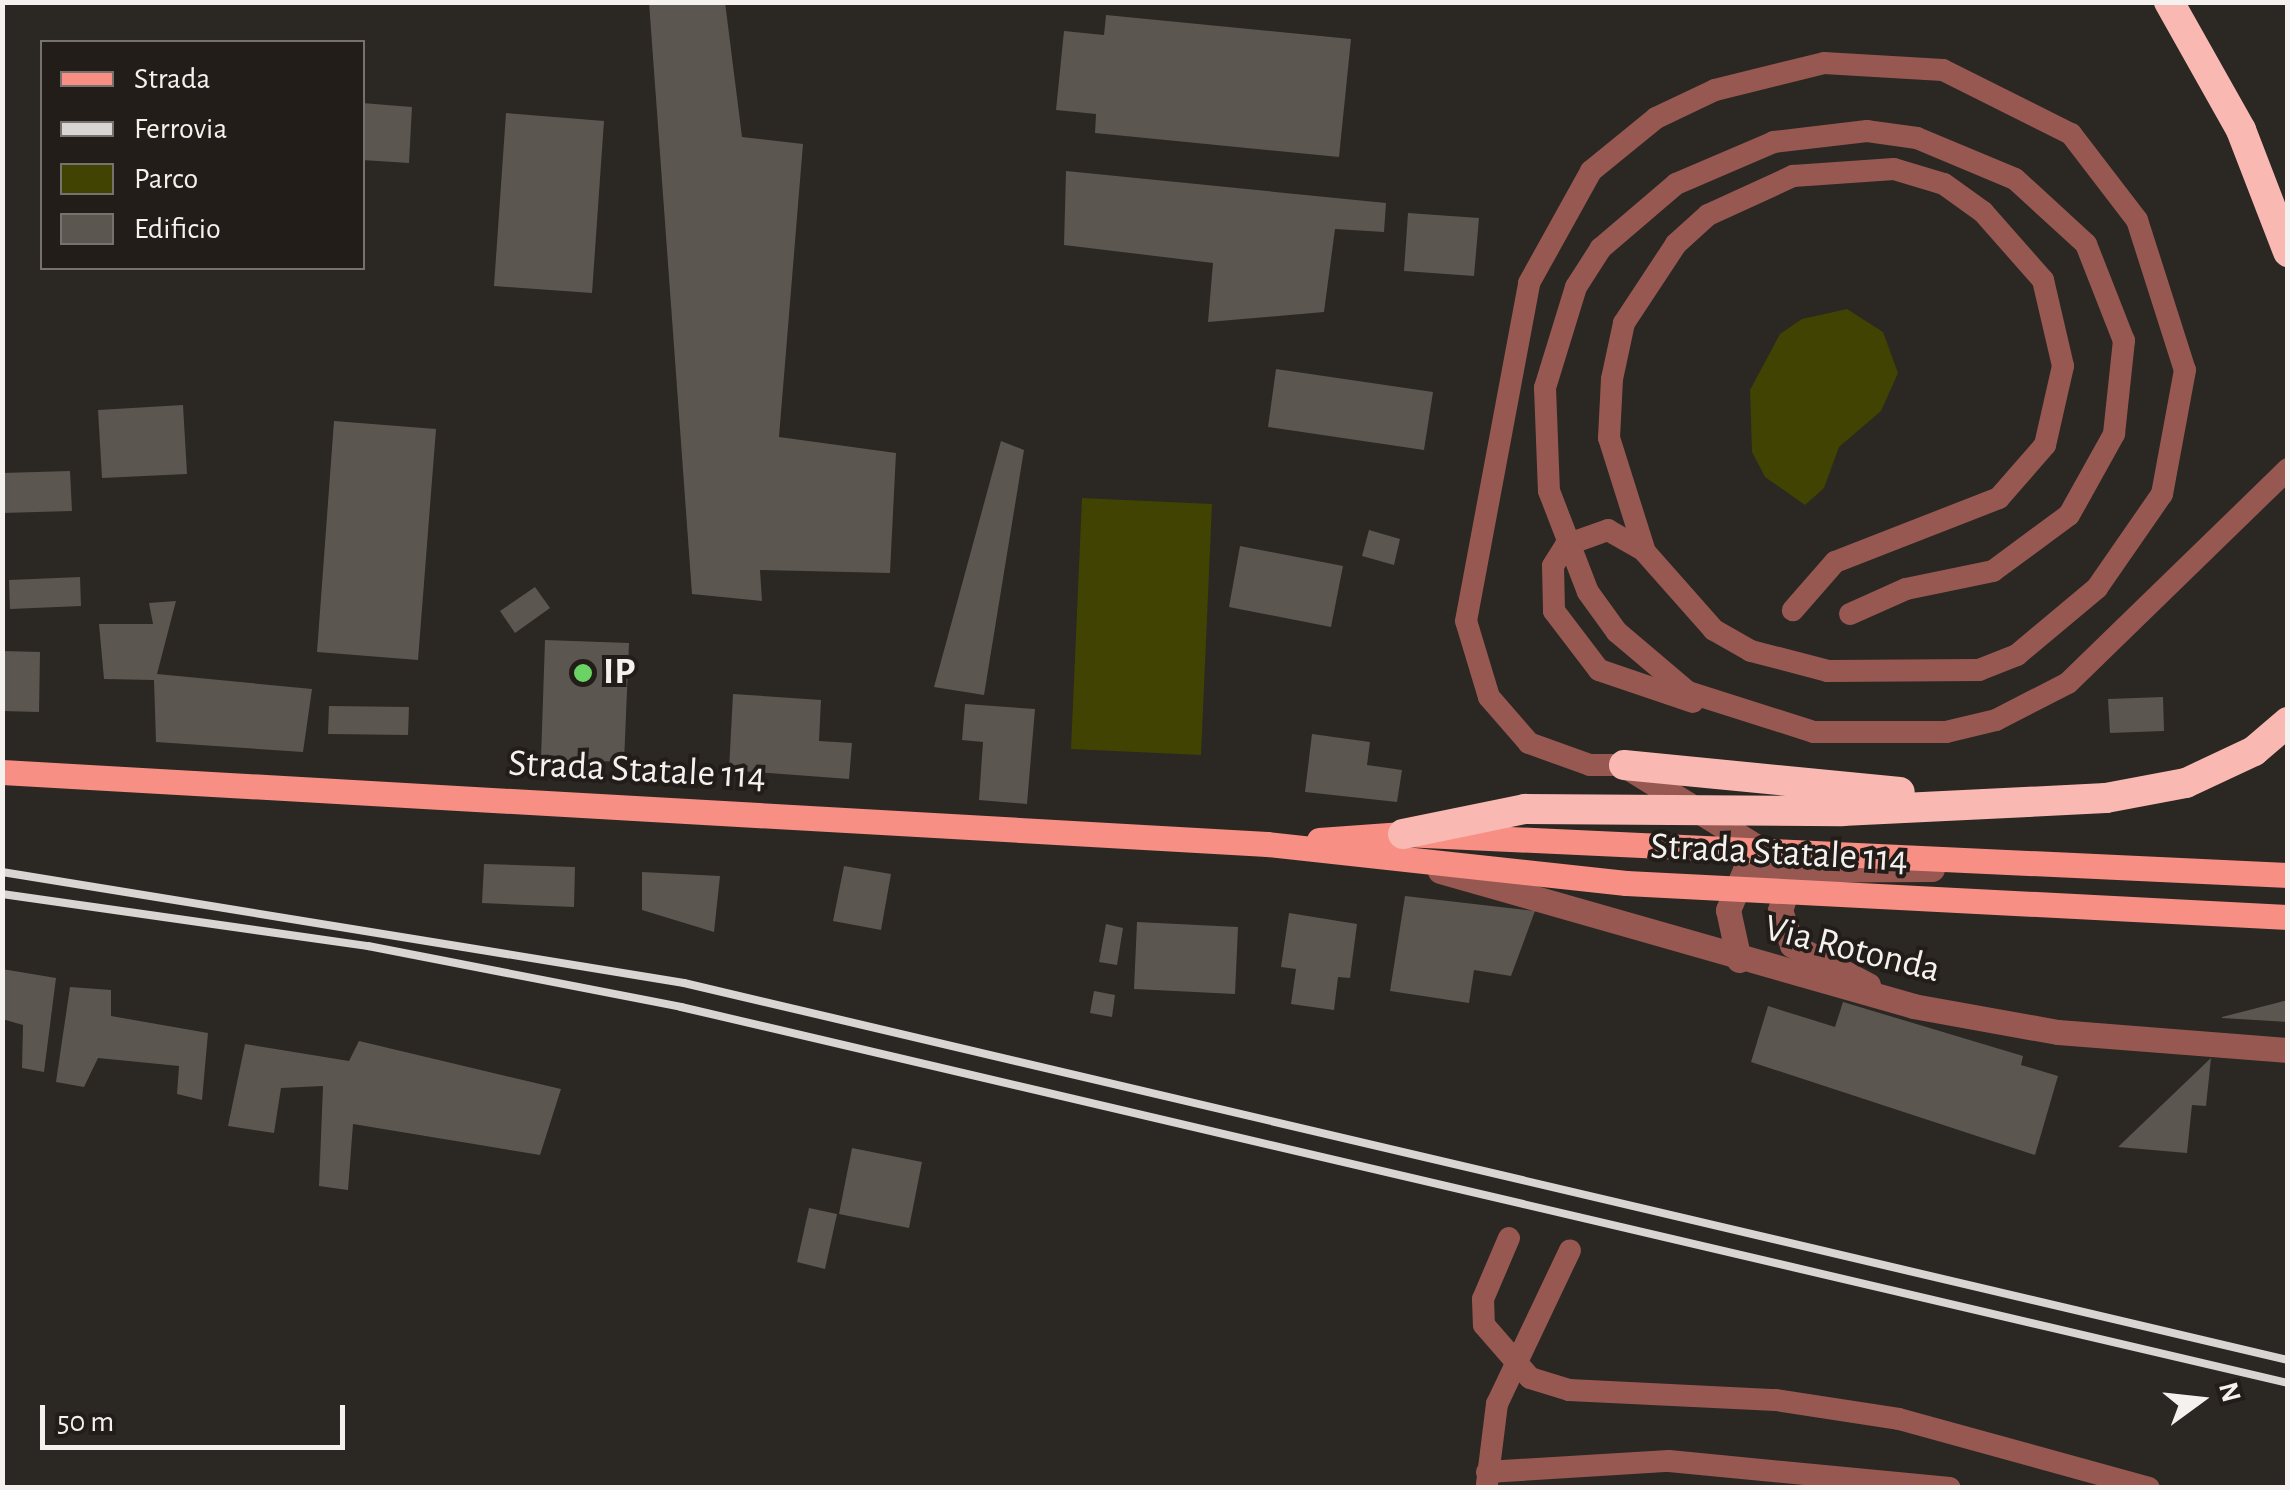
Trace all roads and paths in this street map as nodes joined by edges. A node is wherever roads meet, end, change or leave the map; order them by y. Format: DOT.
graph roads {
  1 [pos="2170,2"];
  2 [pos="2288,252"];
  3 [pos="2288,469"];
  4 [pos="1566,545"];
  5 [pos="1645,552"];
  6 [pos="1793,610"];
  7 [pos="1850,614"];
  8 [pos="1728,712"];
  9 [pos="2288,722"];
  10 [pos="1624,765"];
  11 [pos="2,772"];
  12 [pos="2033,800"];
  13 [pos="1695,807"];
  14 [pos="1406,848"];
  15 [pos="1762,850"];
  16 [pos="2027,869"];
  17 [pos="2288,875"];
  18 [pos="1732,889"];
  19 [pos="1786,892"];
  20 [pos="2288,916"];
  21 [pos="1739,960"];
  22 [pos="1914,1006"];
  23 [pos="2288,1050"];
  24 [pos="1510,1238"];
  25 [pos="1570,1250"];
  26 [pos="1512,1368"];
  27 [pos="1487,1480"];
  28 [pos="1854,1480"];
  29 [pos="1950,1488"];
  30 [pos="2150,1488"];
  1 -- 2 [label="highway"];
  3 -- 8 [label="lane"];
  4 -- 5 [label="lane"];
  4 -- 7 [label="lane"];
  4 -- 8 [label="lane"];
  4 -- 8 [label="lane"];
  5 -- 6 [label="lane"];
  5 -- 10 [label="lane"];
  9 -- 12 [label="highway"];
  10 -- 12 [label="highway"];
  10 -- 13 [label="street"];
  11 -- 14 [label="main road, Strada Statale 114"];
  12 -- 13 [label="highway"];
  13 -- 14 [label="highway"];
  13 -- 15 [label="street"];
  14 -- 15 [label="main road, Strada Statale 114"];
  14 -- 18 [label="main road, Strada Statale 114"];
  14 -- 21 [label="street, Via Rotonda"];
  15 -- 16 [label="main road, Strada Statale 114"];
  16 -- 17 [label="main road, Strada Statale 114"];
  16 -- 18 [label="street"];
  18 -- 19 [label="main road, Strada Statale 114"];
  18 -- 21 [label="street"];
  19 -- 20 [label="main road, Strada Statale 114"];
  19 -- 22 [label="street"];
  21 -- 22 [label="street, Via Rotonda"];
  22 -- 23 [label="street, Via Rotonda"];
  24 -- 26 [label="lane"];
  25 -- 26 [label="lane"];
  26 -- 27 [label="lane"];
  26 -- 30 [label="lane"];
  27 -- 28 [label="lane"];
  28 -- 29 [label="lane"];
}
